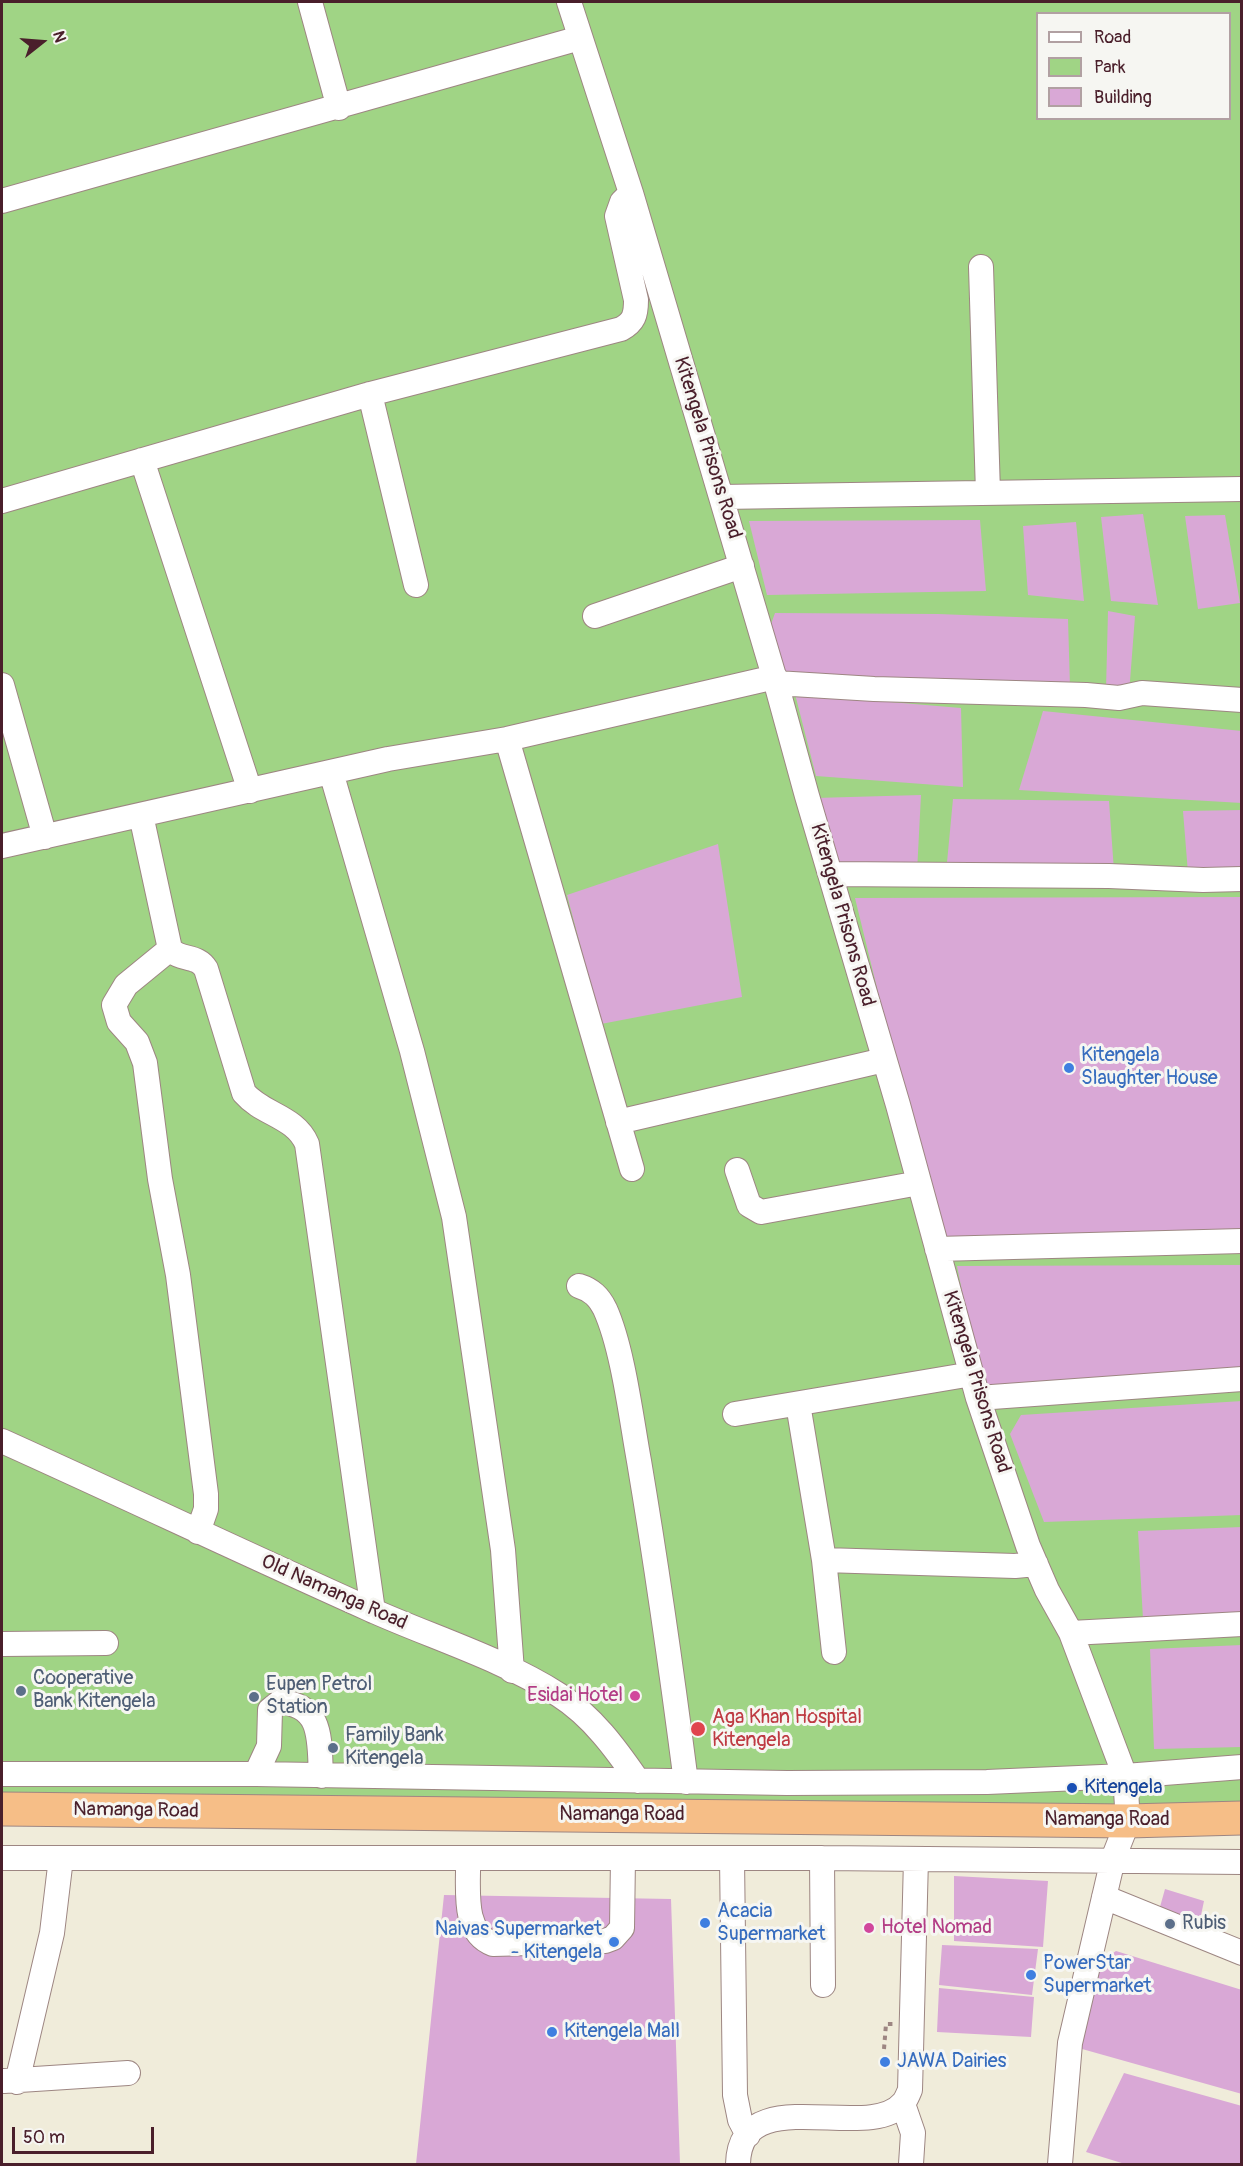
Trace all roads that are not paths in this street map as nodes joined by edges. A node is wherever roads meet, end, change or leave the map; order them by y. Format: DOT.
graph roads {
  1 [pos="310,2"];
  2 [pos="569,2"];
  3 [pos="580,38"];
  4 [pos="339,108"];
  5 [pos="631,193"];
  6 [pos="2,201"];
  7 [pos="981,267"];
  8 [pos="370,394"];
  9 [pos="142,460"];
  10 [pos="1242,489"];
  11 [pos="988,493"];
  12 [pos="722,497"];
  13 [pos="2,501"];
  14 [pos="742,566"];
  15 [pos="416,585"];
  16 [pos="595,616"];
  17 [pos="776,680"];
  18 [pos="2,685"];
  19 [pos="1242,700"];
  20 [pos="507,739"];
  21 [pos="332,772"];
  22 [pos="250,791"];
  23 [pos="141,815"];
  24 [pos="45,837"];
  25 [pos="2,846"];
  26 [pos="831,874"];
  27 [pos="1242,879"];
  28 [pos="170,949"];
  29 [pos="884,1060"];
  30 [pos="618,1122"];
  31 [pos="632,1169"];
  32 [pos="737,1170"];
  33 [pos="919,1183"];
  34 [pos="1242,1241"];
  35 [pos="936,1249"];
  36 [pos="579,1286"];
  37 [pos="972,1374"];
  38 [pos="1242,1379"];
  39 [pos="978,1398"];
  40 [pos="798,1404"];
  41 [pos="735,1414"];
  42 [pos="2,1442"];
  43 [pos="198,1532"];
  44 [pos="824,1560"];
  45 [pos="1036,1564"];
  46 [pos="373,1611"];
  47 [pos="1242,1624"];
  48 [pos="1071,1633"];
  49 [pos="106,1643"];
  50 [pos="2,1644"];
  51 [pos="834,1652"];
  52 [pos="512,1671"];
  53 [pos="1242,1767"];
  54 [pos="2,1773"];
  55 [pos="256,1774"];
  56 [pos="174,1776"];
  57 [pos="321,1776"];
  58 [pos="1125,1776"];
  59 [pos="638,1781"];
  60 [pos="686,1782"];
  61 [pos="2,1809"];
  62 [pos="179,1811"];
  63 [pos="1242,1818"];
  64 [pos="1128,1821"];
  65 [pos="2,1858"];
  66 [pos="61,1858"];
  67 [pos="468,1858"];
  68 [pos="623,1858"];
  69 [pos="732,1858"];
  70 [pos="822,1858"];
  71 [pos="916,1858"];
  72 [pos="1113,1859"];
  73 [pos="1242,1862"];
  74 [pos="1104,1897"];
  75 [pos="1242,1953"];
  76 [pos="823,1985"];
  77 [pos="128,2073"];
  78 [pos="9,2082"];
  79 [pos="903,2104"];
  80 [pos="748,2134"];
  81 [pos="738,2164"];
  82 [pos="911,2164"];
  83 [pos="1064,2164"];
  1 -- 4 [label="street"];
  2 -- 3 [label="street, Kitengela Prisons Road"];
  3 -- 4 [label="street"];
  3 -- 5 [label="street, Kitengela Prisons Road"];
  4 -- 6 [label="street"];
  5 -- 8 [label="street"];
  5 -- 12 [label="street, Kitengela Prisons Road"];
  7 -- 11 [label="street"];
  8 -- 9 [label="street"];
  8 -- 15 [label="street"];
  9 -- 13 [label="street"];
  9 -- 22 [label="street"];
  10 -- 11 [label="street"];
  11 -- 12 [label="street"];
  12 -- 14 [label="street, Kitengela Prisons Road"];
  14 -- 16 [label="street"];
  14 -- 17 [label="street, Kitengela Prisons Road"];
  17 -- 19 [label="street"];
  17 -- 20 [label="street"];
  17 -- 26 [label="street, Kitengela Prisons Road"];
  18 -- 24 [label="street"];
  20 -- 21 [label="street"];
  20 -- 30 [label="street"];
  21 -- 22 [label="street"];
  21 -- 52 [label="street"];
  22 -- 23 [label="street"];
  23 -- 24 [label="street"];
  23 -- 28 [label="street"];
  24 -- 25 [label="street"];
  26 -- 27 [label="street"];
  26 -- 29 [label="street, Kitengela Prisons Road"];
  28 -- 43 [label="street"];
  28 -- 46 [label="street"];
  29 -- 30 [label="street"];
  29 -- 33 [label="street, Kitengela Prisons Road"];
  30 -- 31 [label="street"];
  32 -- 33 [label="street"];
  33 -- 35 [label="street, Kitengela Prisons Road"];
  34 -- 35 [label="street"];
  35 -- 37 [label="street, Kitengela Prisons Road"];
  36 -- 60 [label="street"];
  37 -- 39 [label="street, Kitengela Prisons Road"];
  37 -- 40 [label="street"];
  38 -- 39 [label="street"];
  39 -- 45 [label="street, Kitengela Prisons Road"];
  40 -- 41 [label="street"];
  40 -- 44 [label="street"];
  42 -- 43 [label="street, Old Namanga Road"];
  43 -- 46 [label="street, Old Namanga Road"];
  44 -- 45 [label="street"];
  44 -- 51 [label="street"];
  45 -- 48 [label="street, Kitengela Prisons Road"];
  46 -- 52 [label="street, Old Namanga Road"];
  47 -- 48 [label="street"];
  48 -- 58 [label="street, Kitengela Prisons Road"];
  49 -- 50 [label="street"];
  52 -- 59 [label="street, Old Namanga Road"];
  53 -- 58 [label="street"];
  54 -- 56 [label="street"];
  55 -- 56 [label="street"];
  55 -- 57 [label="street"];
  55 -- 57 [label="street"];
  56 -- 62 [label="street"];
  57 -- 59 [label="street"];
  58 -- 60 [label="street"];
  58 -- 64 [label="street, Kitengela Prisons Road"];
  59 -- 60 [label="street"];
  61 -- 62 [label="highway, Namanga Road"];
  62 -- 64 [label="highway, Namanga Road"];
  63 -- 64 [label="highway, Namanga Road"];
  64 -- 72 [label="street"];
  65 -- 66 [label="street"];
  66 -- 67 [label="street"];
  66 -- 78 [label="street"];
  67 -- 68 [label="street"];
  67 -- 68 [label="street"];
  68 -- 69 [label="street"];
  69 -- 70 [label="street"];
  69 -- 80 [label="street"];
  70 -- 71 [label="street"];
  70 -- 76 [label="street"];
  71 -- 72 [label="street"];
  71 -- 79 [label="street"];
  72 -- 73 [label="street"];
  72 -- 74 [label="street"];
  74 -- 75 [label="street"];
  74 -- 83 [label="street"];
  77 -- 78 [label="street"];
  79 -- 80 [label="street"];
  79 -- 82 [label="street"];
  80 -- 81 [label="street"];
}
